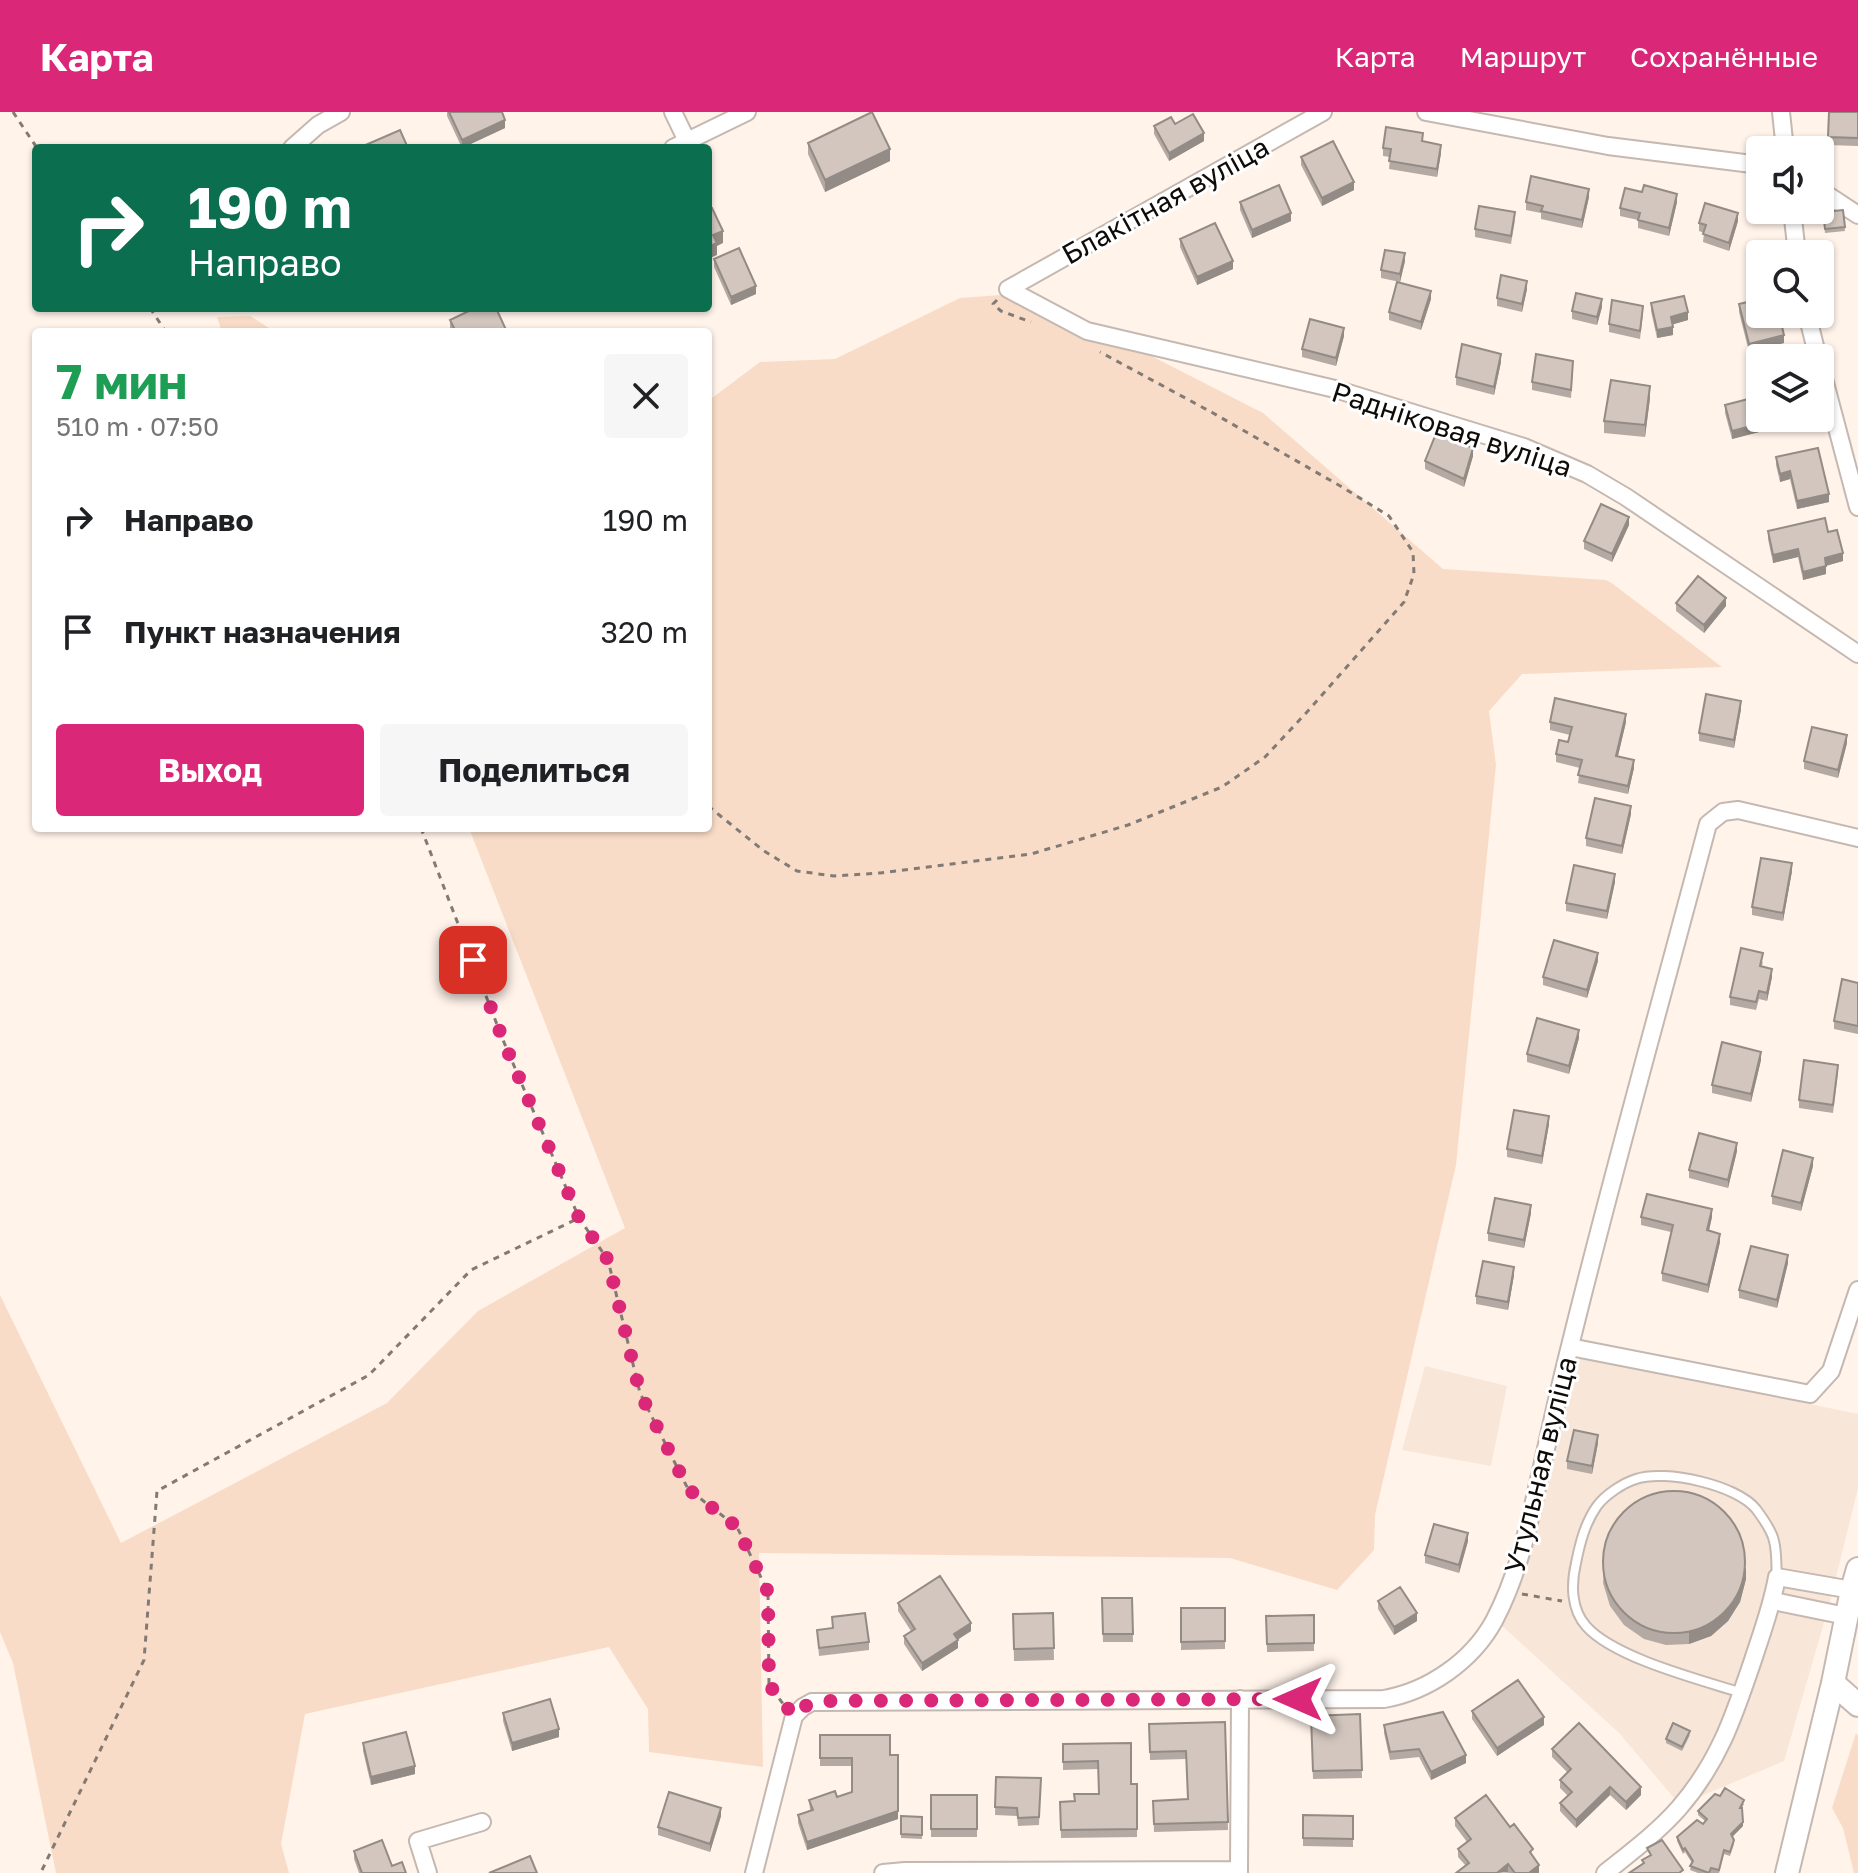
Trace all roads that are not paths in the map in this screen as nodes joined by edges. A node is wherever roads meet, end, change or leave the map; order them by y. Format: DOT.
graph roads {
  1 [pos="341,112"];
  2 [pos="673,112"];
  3 [pos="747,112"];
  4 [pos="1323,112"];
  5 [pos="1426,112"];
  6 [pos="1781,112"];
  7 [pos="1784,136"];
  8 [pos="297,144"];
  9 [pos="680,144"];
  10 [pos="682,144"];
  11 [pos="1746,163"];
  12 [pos="1834,199"];
  13 [pos="1858,215"];
  14 [pos="1008,289"];
  15 [pos="1834,417"];
  16 [pos="1858,507"];
  17 [pos="1858,654"];
  18 [pos="1858,838"];
  19 [pos="1858,1290"];
  20 [pos="1570,1347"];
  21 [pos="1777,1577"];
  22 [pos="1855,1580"];
  23 [pos="1773,1601"];
  24 [pos="1846,1616"];
  25 [pos="1833,1683"];
  26 [pos="1742,1693"];
  27 [pos="1240,1699"];
  28 [pos="1858,1705"];
  29 [pos="482,1822"];
  30 [pos="1239,1871"];
  31 [pos="428,1873"];
  32 [pos="754,1873"];
  33 [pos="883,1873"];
  34 [pos="1605,1873"];
  35 [pos="1787,1873"];
  1 -- 8 [label="street"];
  2 -- 9 [label="street"];
  3 -- 10 [label="street"];
  4 -- 14 [label="street, Блакітная вуліца"];
  5 -- 11 [label="street"];
  6 -- 7 [label="street"];
  12 -- 13 [label="street"];
  14 -- 17 [label="street, Радніковая вуліца"];
  15 -- 16 [label="street"];
  18 -- 20 [label="street, Утульная вуліца"];
  19 -- 20 [label="street"];
  20 -- 27 [label="street, Утульная вуліца"];
  21 -- 22 [label="street"];
  21 -- 23 [label="street"];
  21 -- 26 [label="lane"];
  22 -- 24 [label="street"];
  23 -- 24 [label="street"];
  23 -- 26 [label="street"];
  24 -- 25 [label="street"];
  25 -- 28 [label="street"];
  25 -- 35 [label="street"];
  26 -- 34 [label="street"];
  27 -- 30 [label="street"];
  27 -- 32 [label="street, Утульная вуліца"];
  29 -- 31 [label="street"];
  30 -- 33 [label="street"];
}
